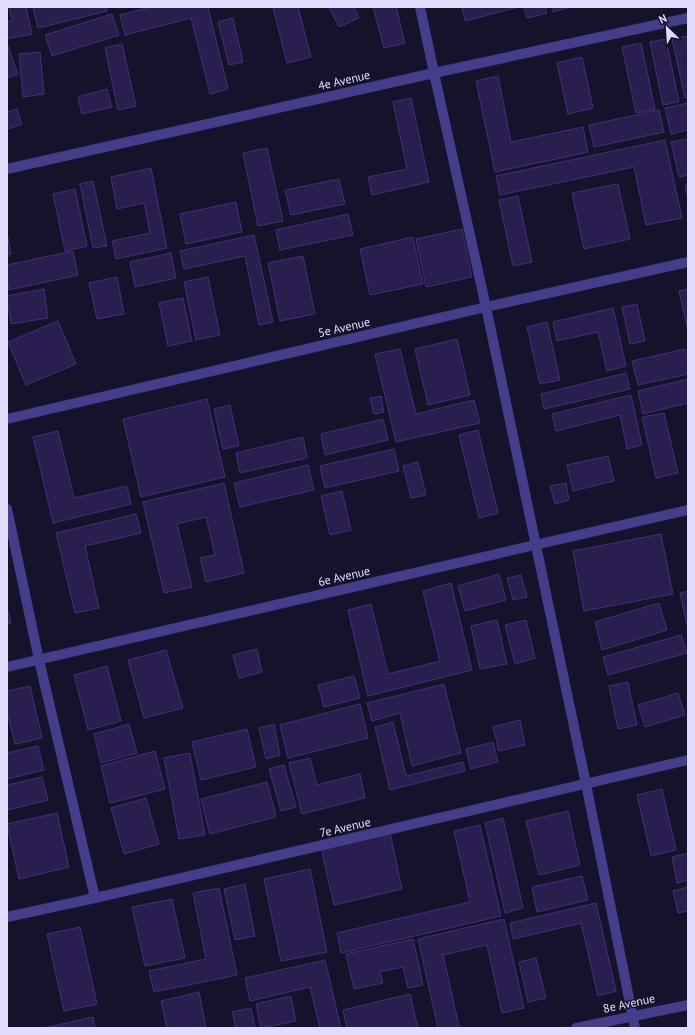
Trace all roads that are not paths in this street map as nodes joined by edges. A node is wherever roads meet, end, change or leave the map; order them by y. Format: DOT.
graph roads {
  1 [pos="420,7"];
  2 [pos="688,18"];
  3 [pos="434,73"];
  4 [pos="7,169"];
  5 [pos="688,262"];
  6 [pos="486,307"];
  7 [pos="7,418"];
  8 [pos="7,509"];
  9 [pos="688,510"];
  10 [pos="535,545"];
  11 [pos="39,660"];
  12 [pos="7,667"];
  13 [pos="688,760"];
  14 [pos="586,784"];
  15 [pos="96,898"];
  16 [pos="7,917"];
  17 [pos="688,1005"];
  18 [pos="632,1016"];
  19 [pos="576,1028"];
  20 [pos="634,1028"];
  1 -- 3 [label="street"];
  2 -- 3 [label="street, 4e Avenue"];
  3 -- 4 [label="street, 4e Avenue"];
  3 -- 6 [label="street"];
  5 -- 6 [label="street, 5e Avenue"];
  6 -- 7 [label="street, 5e Avenue"];
  6 -- 10 [label="street"];
  8 -- 11 [label="street"];
  9 -- 10 [label="street, 6e Avenue"];
  10 -- 11 [label="street, 6e Avenue"];
  10 -- 14 [label="street"];
  11 -- 12 [label="street, 6e Avenue"];
  11 -- 15 [label="street"];
  13 -- 14 [label="street, 7e Avenue"];
  14 -- 15 [label="street, 7e Avenue"];
  14 -- 18 [label="street"];
  15 -- 16 [label="street, 7e Avenue"];
  17 -- 18 [label="street, 8e Avenue"];
  18 -- 19 [label="street, 8e Avenue"];
  18 -- 20 [label="street"];
}
